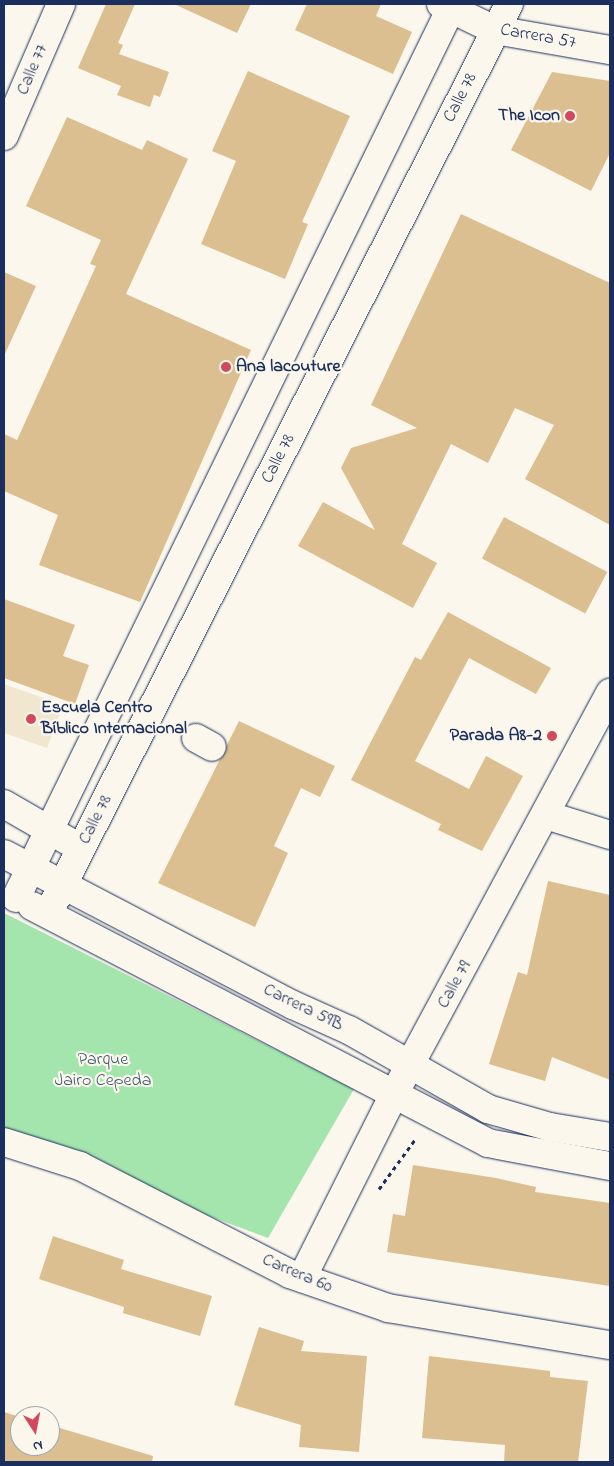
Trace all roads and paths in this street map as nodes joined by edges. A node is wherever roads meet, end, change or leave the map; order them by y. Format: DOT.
graph roads {
  1 [pos="61,4"];
  2 [pos="508,4"];
  3 [pos="448,5"];
  4 [pos="495,30"];
  5 [pos="610,50"];
  6 [pos="4,136"];
  7 [pos="610,693"];
  8 [pos="4,804"];
  9 [pos="546,815"];
  10 [pos="51,832"];
  11 [pos="610,835"];
  12 [pos="82,848"];
  13 [pos="4,854"];
  14 [pos="31,866"];
  15 [pos="64,883"];
  16 [pos="10,895"];
  17 [pos="48,914"];
  18 [pos="409,1068"];
  19 [pos="393,1096"];
  20 [pos="610,1137"];
  21 [pos="416,1138"];
  22 [pos="4,1142"];
  23 [pos="610,1166"];
  24 [pos="376,1193"];
  25 [pos="302,1278"];
  26 [pos="610,1345"];
  1 -- 6 [label="street, Calle 77"];
  2 -- 4 [label="street, Calle 78"];
  3 -- 4 [label="street, Carrera 57"];
  3 -- 10 [label="street, Calle 78"];
  4 -- 5 [label="street, Carrera 57"];
  4 -- 12 [label="street, Calle 78"];
  7 -- 9 [label="street, Calle 79"];
  8 -- 10 [label="street"];
  9 -- 11 [label="street"];
  9 -- 18 [label="street, Calle 79"];
  10 -- 12 [label="street"];
  10 -- 14 [label="street, Calle 78"];
  12 -- 15 [label="street, Calle 78"];
  13 -- 14 [label="street, Carrera 59B"];
  14 -- 15 [label="street, Carrera 59B"];
  14 -- 16 [label="street, Calle 78"];
  15 -- 17 [label="street, Calle 78"];
  15 -- 18 [label="street, Carrera 59B"];
  16 -- 17 [label="street, Carrera 59B"];
  17 -- 19 [label="street, Carrera 59B"];
  18 -- 19 [label="street, Calle 79"];
  18 -- 20 [label="street, Carrera 59B"];
  19 -- 23 [label="street, Carrera 59B"];
  19 -- 25 [label="street, Calle 79"];
  21 -- 24 [label="path"];
  22 -- 25 [label="street, Carrera 60"];
  25 -- 26 [label="street, Carrera 60"];
}
